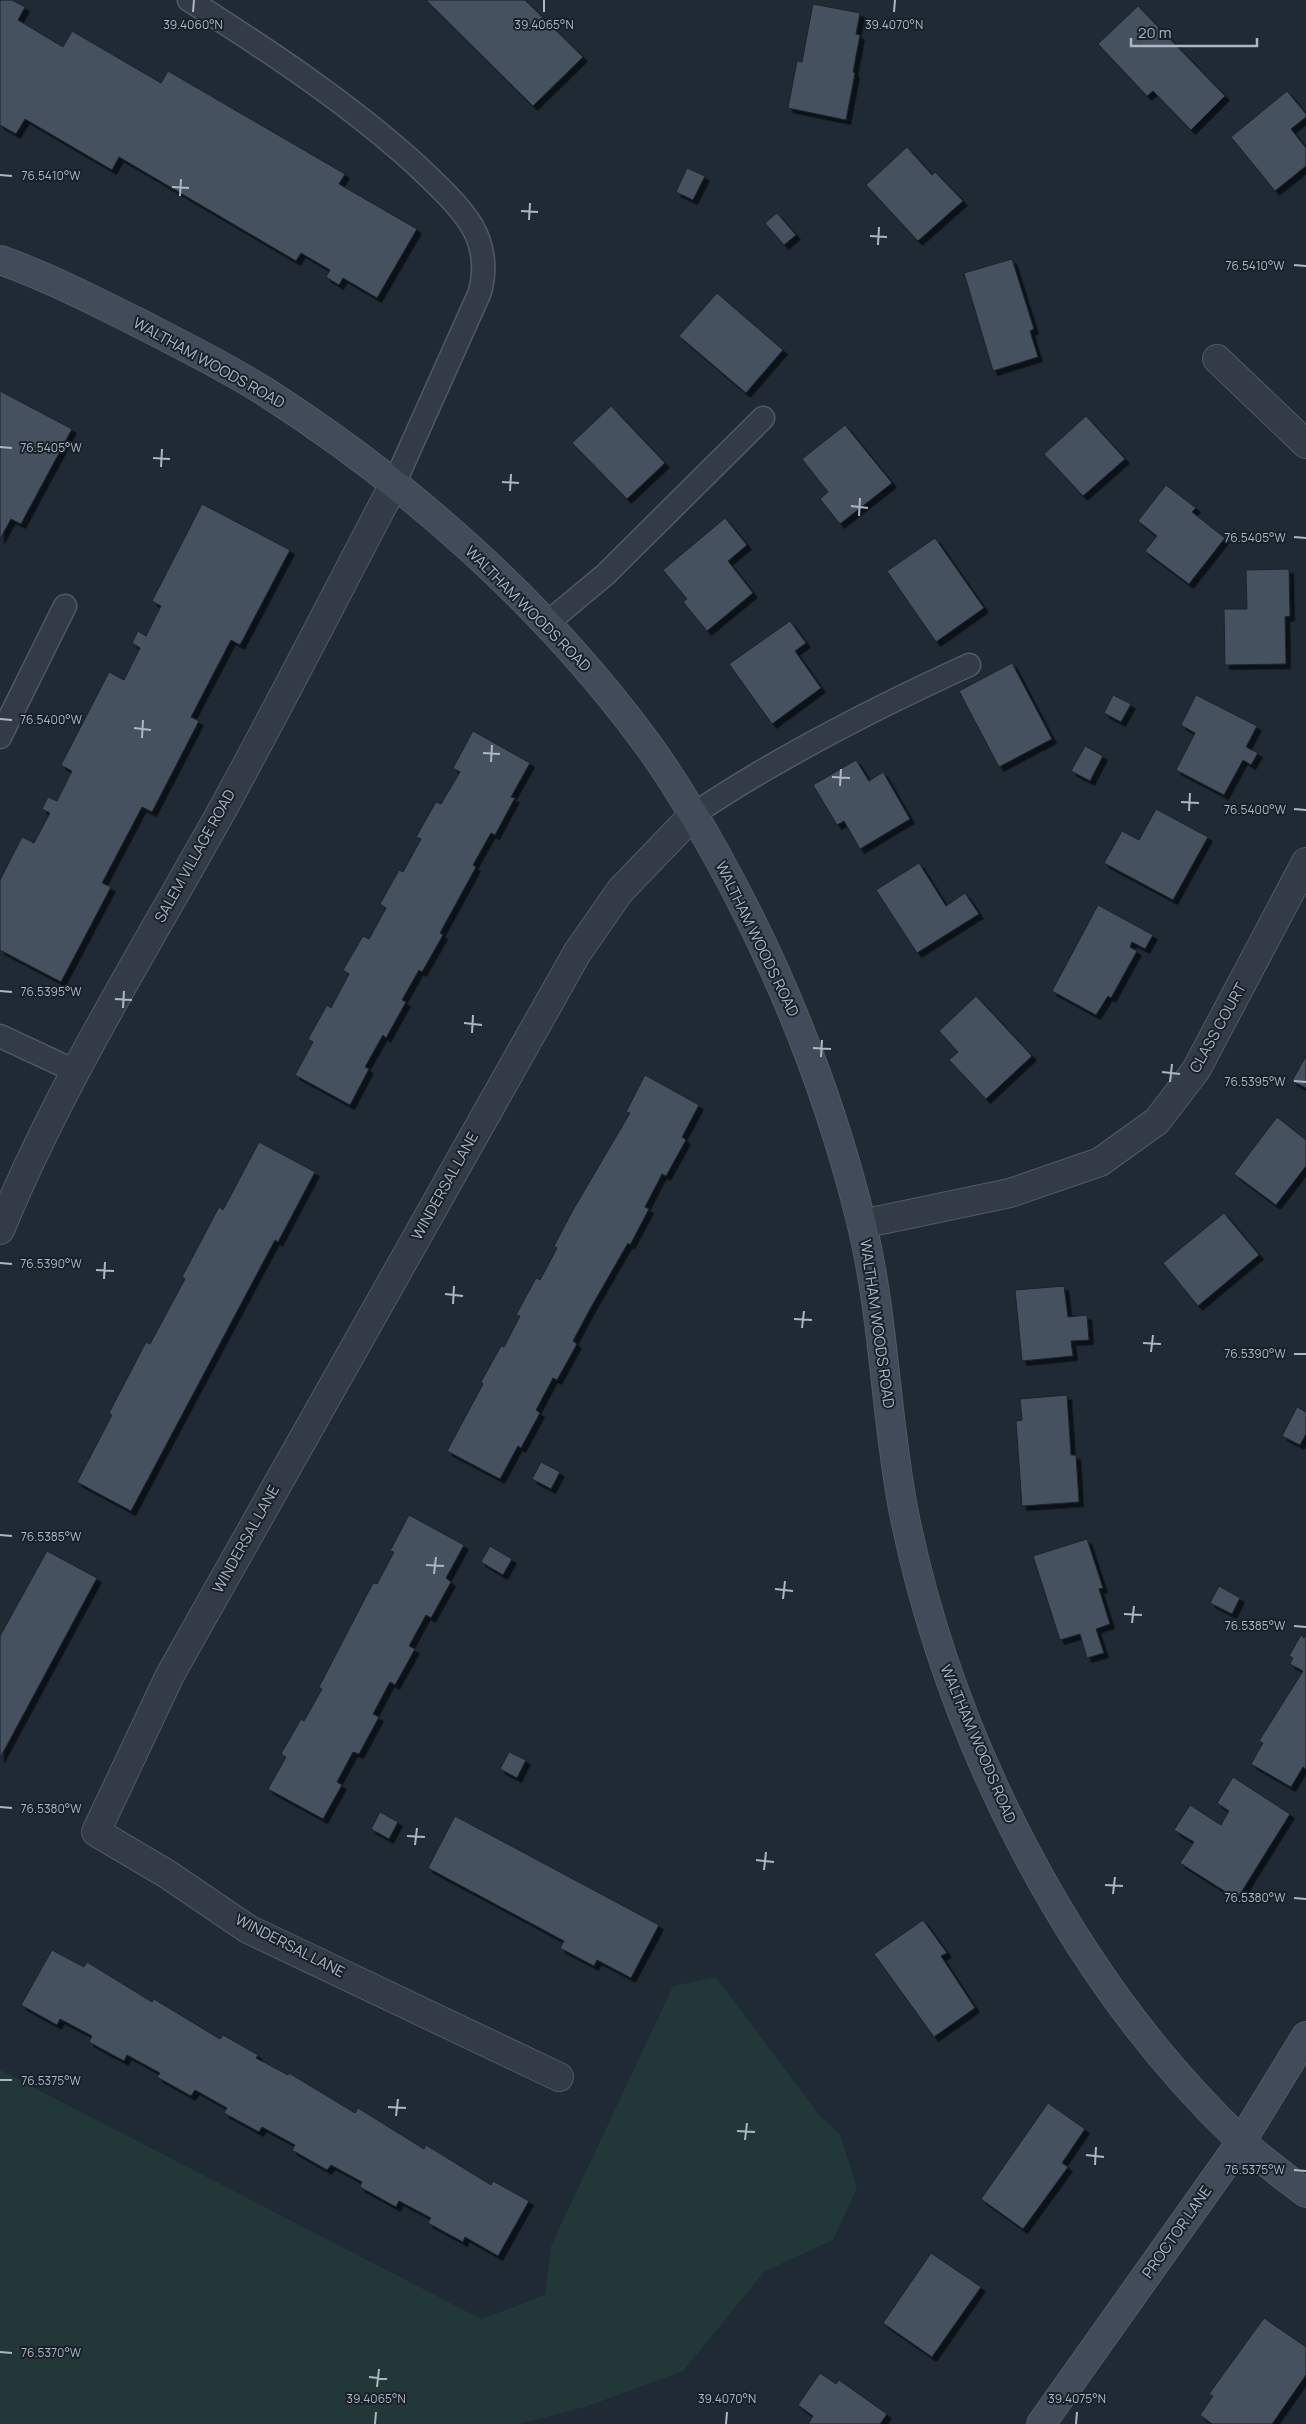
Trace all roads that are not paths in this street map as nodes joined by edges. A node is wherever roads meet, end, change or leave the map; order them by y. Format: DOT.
graph roads {
  1 [pos="189,0"];
  2 [pos="0,260"];
  3 [pos="1217,359"];
  4 [pos="763,418"];
  5 [pos="1306,444"];
  6 [pos="394,484"];
  7 [pos="65,606"];
  8 [pos="546,624"];
  9 [pos="969,665"];
  10 [pos="0,737"];
  11 [pos="694,814"];
  12 [pos="1306,862"];
  13 [pos="0,1036"];
  14 [pos="74,1071"];
  15 [pos="862,1224"];
  16 [pos="0,1230"];
  17 [pos="1306,2036"];
  18 [pos="559,2077"];
  19 [pos="1241,2142"];
  20 [pos="1306,2193"];
  21 [pos="1041,2424"];
  1 -- 6 [label="lane"];
  2 -- 6 [label="street, WALTHAM WOODS ROAD"];
  3 -- 5 [label="street"];
  4 -- 8 [label="lane"];
  6 -- 8 [label="street, WALTHAM WOODS ROAD"];
  6 -- 14 [label="street, SALEM VILLAGE ROAD"];
  7 -- 10 [label="lane"];
  8 -- 11 [label="street, WALTHAM WOODS ROAD"];
  9 -- 11 [label="lane"];
  11 -- 15 [label="street, WALTHAM WOODS ROAD"];
  11 -- 18 [label="street, WINDERSAL LANE"];
  12 -- 15 [label="street, CLASS COURT"];
  13 -- 14 [label="lane"];
  14 -- 16 [label="street, SALEM VILLAGE ROAD"];
  15 -- 19 [label="street, WALTHAM WOODS ROAD"];
  17 -- 19 [label="street, PROCTOR LANE"];
  19 -- 20 [label="street, WALTHAM WOODS ROAD"];
  19 -- 21 [label="street, PROCTOR LANE"];
}
